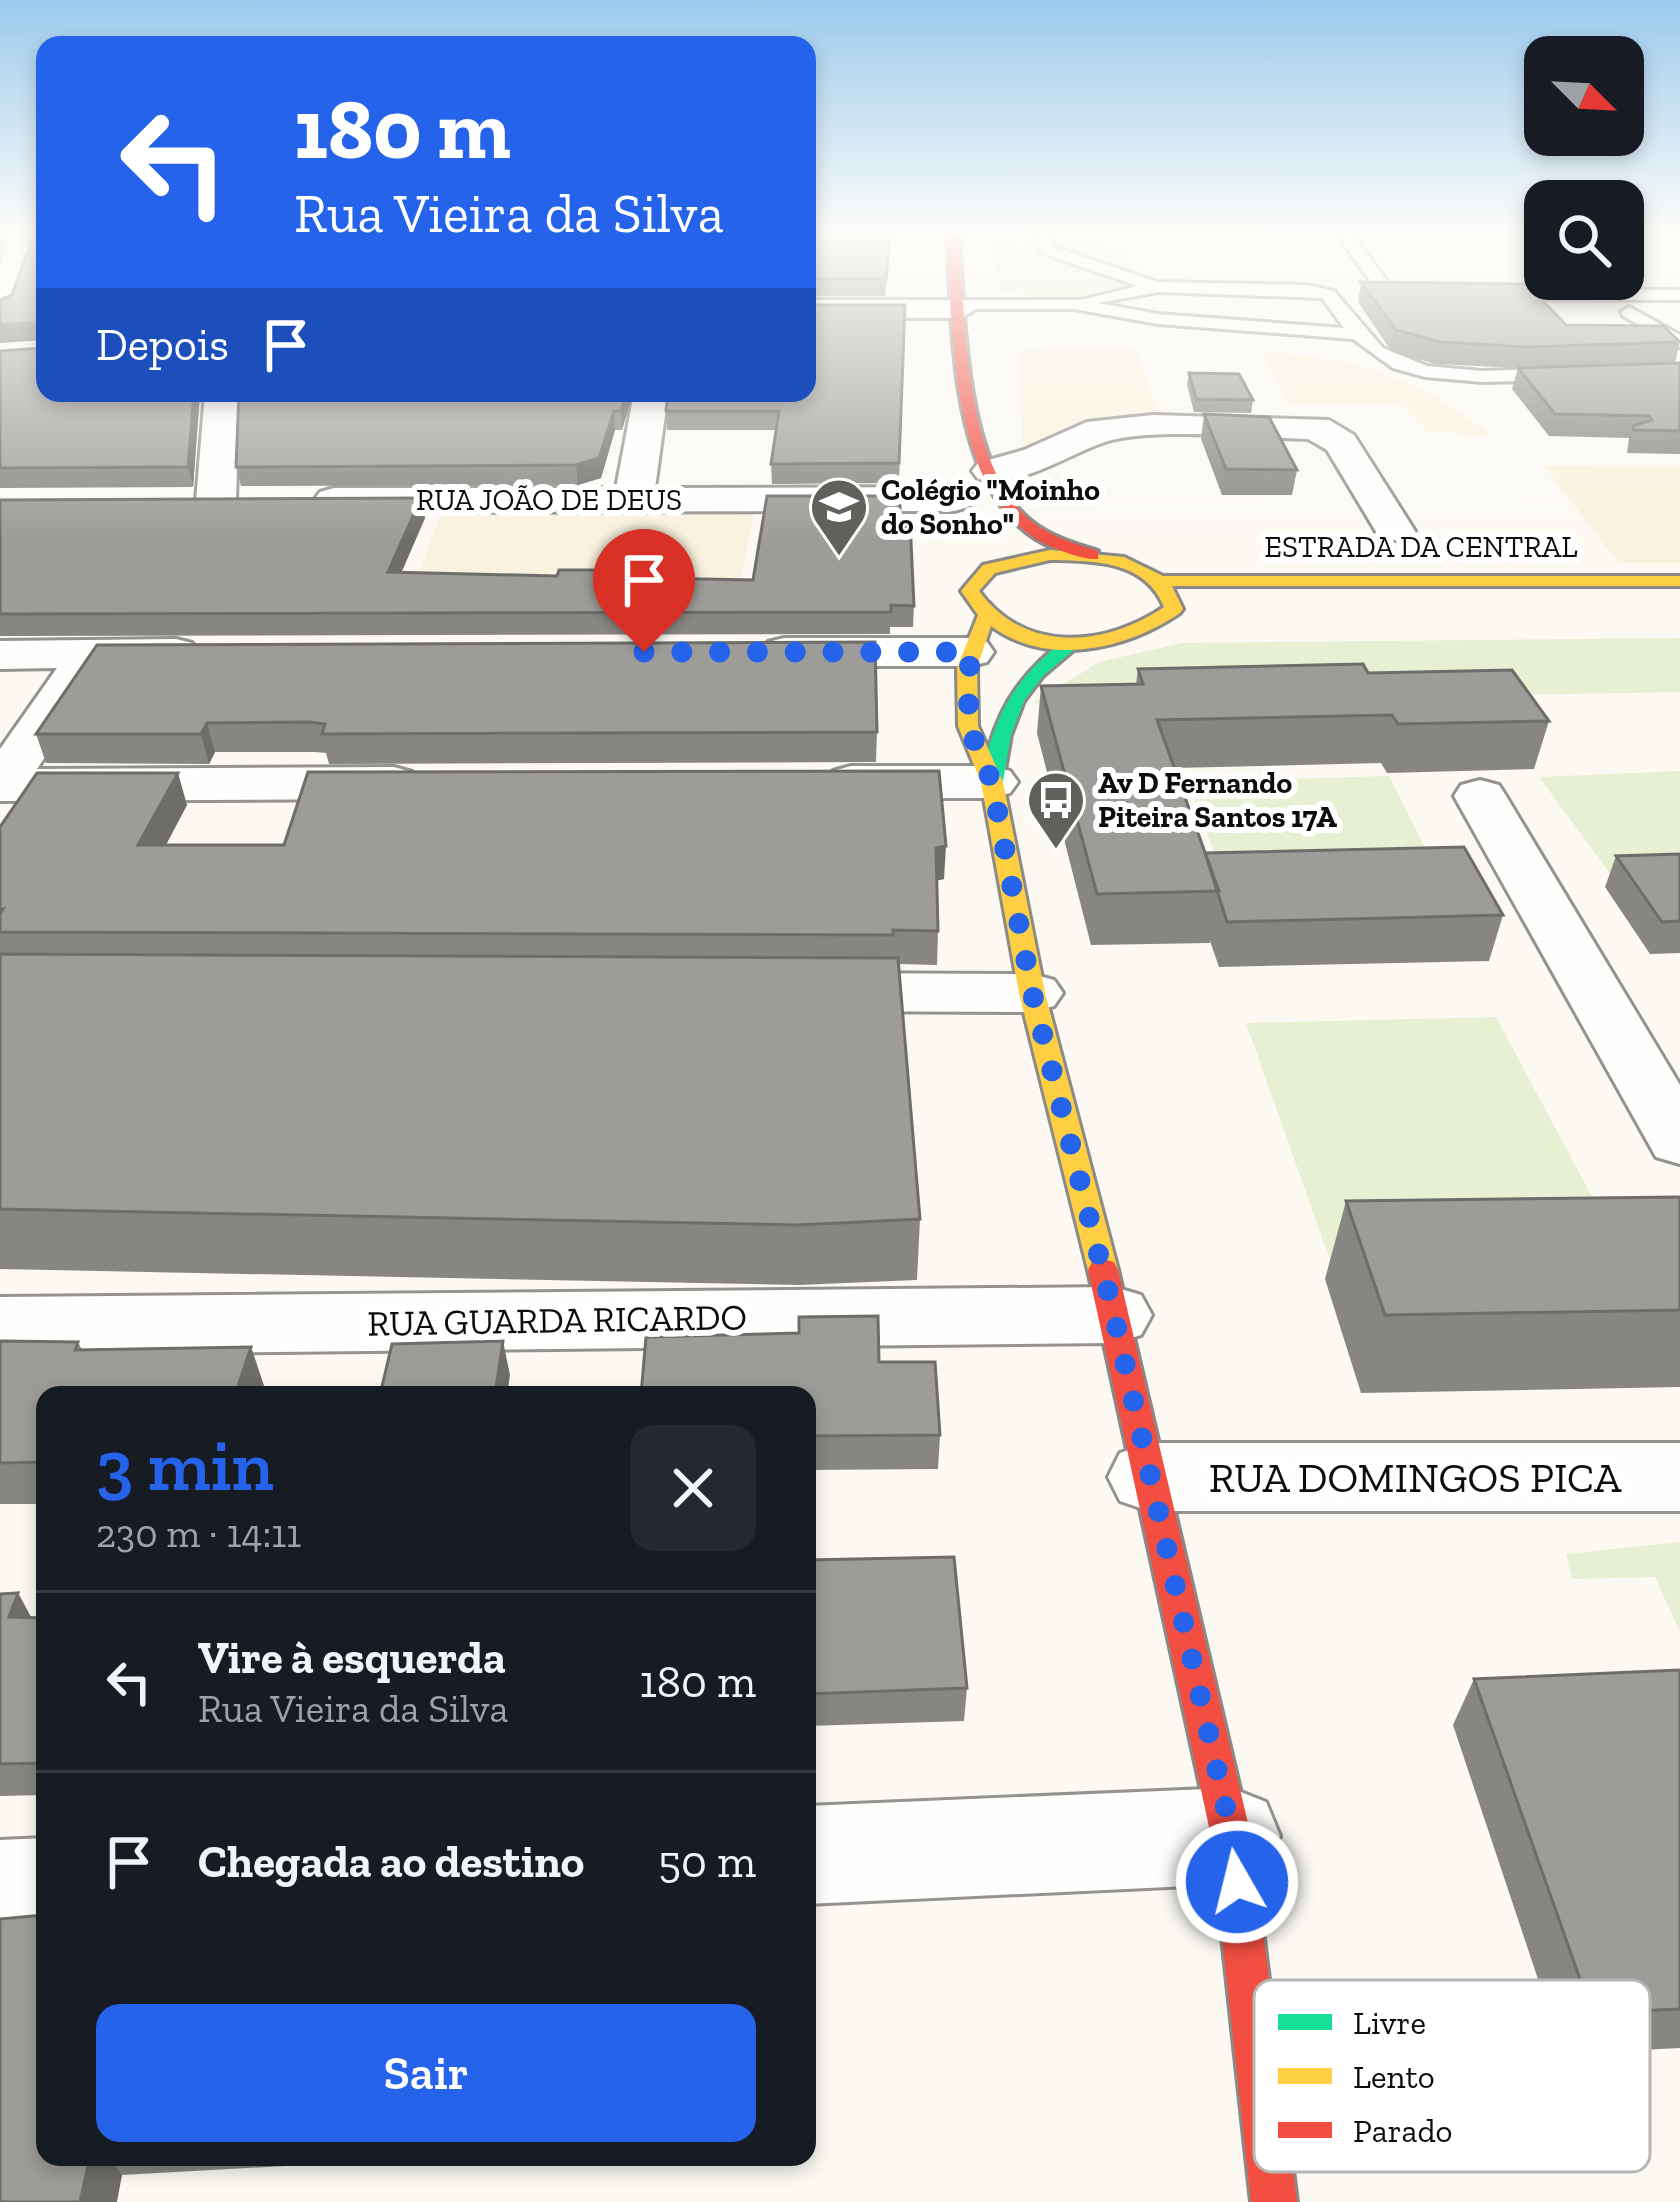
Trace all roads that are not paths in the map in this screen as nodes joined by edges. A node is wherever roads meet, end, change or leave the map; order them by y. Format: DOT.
graph roads {
  1 [pos="963,336"];
  2 [pos="1359,336"];
  3 [pos="1593,374"];
  4 [pos="222,402"];
  5 [pos="650,402"];
  6 [pos="969,406"];
  7 [pos="992,470"];
  8 [pos="297,500"];
  9 [pos="216,501"];
  10 [pos="256,501"];
  11 [pos="633,501"];
  12 [pos="173,502"];
  13 [pos="963,524"];
  14 [pos="1395,531"];
  15 [pos="1100,557"];
  16 [pos="977,578"];
  17 [pos="1680,580"];
  18 [pos="1162,581"];
  19 [pos="978,635"];
  20 [pos="1073,643"];
  21 [pos="225,652"];
  22 [pos="737,652"];
  23 [pos="0,655"];
  24 [pos="89,655"];
  25 [pos="801,782"];
  26 [pos="992,782"];
  27 [pos="444,783"];
  28 [pos="1,785"];
  29 [pos="1480,796"];
  30 [pos="748,991"];
  31 [pos="1032,992"];
  32 [pos="1680,1141"];
  33 [pos="1114,1315"];
  34 [pos="0,1326"];
  35 [pos="1149,1477"];
  36 [pos="1680,1477"];
  37 [pos="1232,1836"];
  38 [pos="816,1855"];
  39 [pos="36,1888"];
  40 [pos="0,1890"];
  41 [pos="1254,2028"];
  42 [pos="1271,2172"];
  43 [pos="1274,2202"];
  1 -- 6 [label="street"];
  2 -- 3 [label="lane"];
  4 -- 9 [label="street"];
  5 -- 11 [label="street"];
  6 -- 7 [label="street"];
  6 -- 13 [label="street"];
  7 -- 14 [label="street"];
  7 -- 15 [label="street"];
  8 -- 11 [label="street, RUA JOÃO DE DEUS"];
  9 -- 10 [label="street"];
  9 -- 12 [label="street"];
  11 -- 13 [label="street, RUA JOÃO DE DEUS"];
  13 -- 16 [label="street"];
  15 -- 16 [label="street"];
  15 -- 18 [label="street"];
  16 -- 19 [label="street"];
  17 -- 18 [label="street, ESTRADA DA CENTRAL"];
  18 -- 20 [label="street"];
  19 -- 20 [label="street"];
  19 -- 22 [label="street"];
  19 -- 26 [label="street"];
  20 -- 26 [label="street"];
  21 -- 24 [label="street"];
  23 -- 24 [label="street"];
  24 -- 28 [label="street"];
  25 -- 26 [label="street"];
  26 -- 31 [label="street"];
  27 -- 28 [label="street"];
  29 -- 32 [label="street"];
  30 -- 31 [label="street"];
  31 -- 33 [label="street"];
  33 -- 34 [label="street, RUA GUARDA RICARDO"];
  33 -- 35 [label="street"];
  35 -- 36 [label="street, RUA DOMINGOS PICA"];
  35 -- 37 [label="street"];
  37 -- 38 [label="street"];
  37 -- 41 [label="street"];
  39 -- 40 [label="street"];
  42 -- 43 [label="street"];
}
